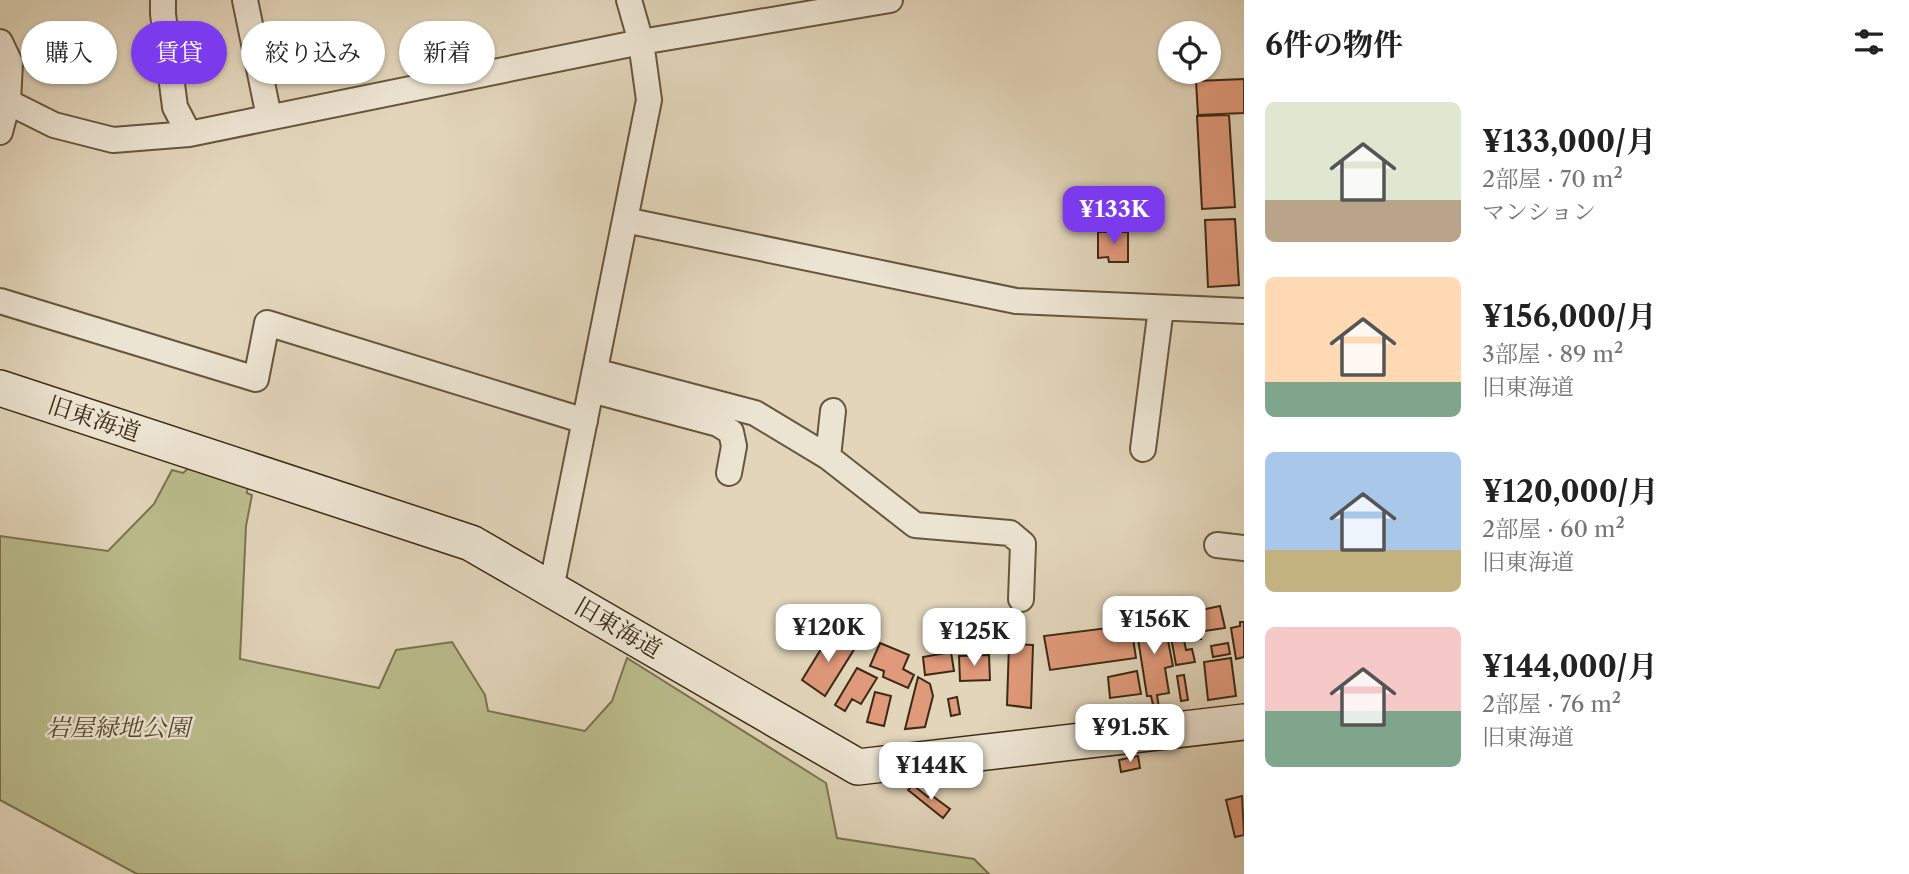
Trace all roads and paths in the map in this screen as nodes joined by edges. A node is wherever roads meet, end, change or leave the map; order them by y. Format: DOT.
graph roads {
  1 [pos="163,0"];
  2 [pos="246,0"];
  3 [pos="629,0"];
  4 [pos="890,0"];
  5 [pos="845,4"];
  6 [pos="0,42"];
  7 [pos="642,42"];
  8 [pos="8,102"];
  9 [pos="270,117"];
  10 [pos="0,132"];
  11 [pos="189,134"];
  12 [pos="625,220"];
  13 [pos="0,301"];
  14 [pos="1161,308"];
  15 [pos="1244,311"];
  16 [pos="593,381"];
  17 [pos="0,388"];
  18 [pos="833,411"];
  19 [pos="585,421"];
  20 [pos="1143,449"];
  21 [pos="828,457"];
  22 [pos="729,473"];
  23 [pos="1217,545"];
  24 [pos="1244,548"];
  25 [pos="551,589"];
  26 [pos="1021,599"];
  27 [pos="1244,722"];
  1 -- 11 [label="street"];
  2 -- 9 [label="street"];
  3 -- 7 [label="street"];
  4 -- 5 [label="street"];
  5 -- 7 [label="street"];
  6 -- 8 [label="street"];
  7 -- 9 [label="street"];
  7 -- 12 [label="street"];
  8 -- 10 [label="street"];
  8 -- 11 [label="street"];
  9 -- 11 [label="street"];
  12 -- 14 [label="street"];
  12 -- 16 [label="street"];
  13 -- 19 [label="street"];
  14 -- 15 [label="street"];
  14 -- 20 [label="street"];
  16 -- 19 [label="street"];
  16 -- 21 [label="street"];
  16 -- 22 [label="street"];
  17 -- 25 [label="street, 旧東海道"];
  18 -- 21 [label="street"];
  19 -- 25 [label="street"];
  21 -- 26 [label="street"];
  23 -- 24 [label="street"];
  25 -- 27 [label="street, 旧東海道"];
}
